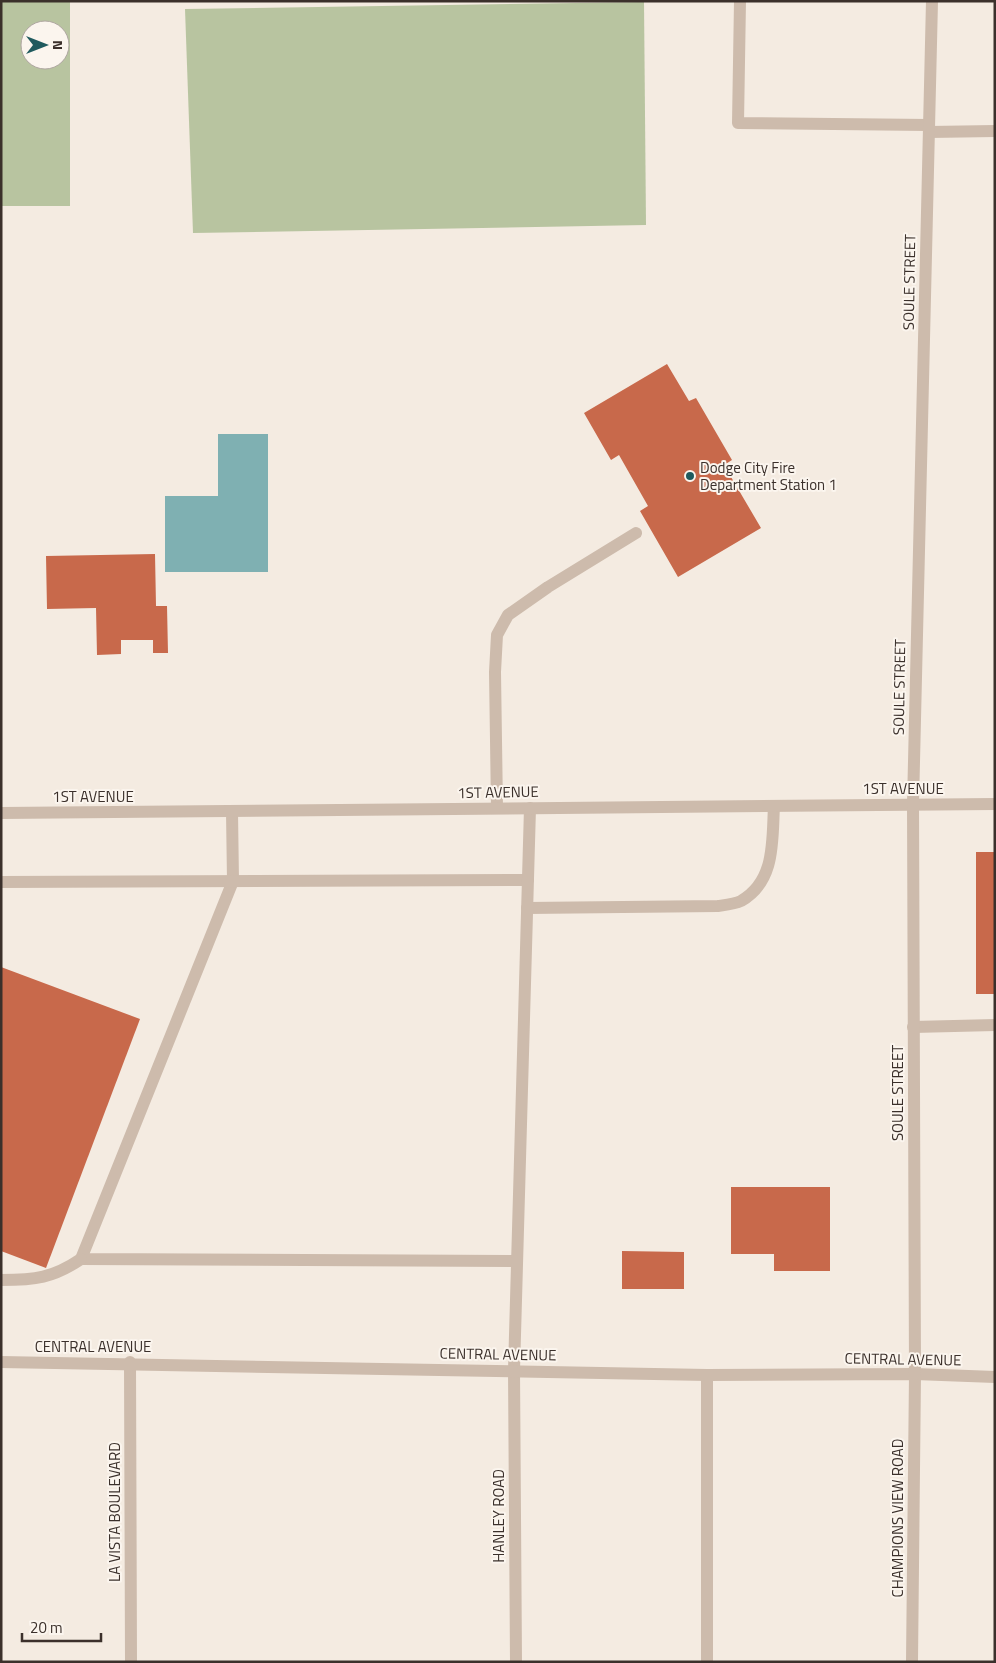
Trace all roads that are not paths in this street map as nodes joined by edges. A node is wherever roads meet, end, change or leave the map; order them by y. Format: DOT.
graph roads {
  1 [pos="740,1"];
  2 [pos="932,1"];
  3 [pos="929,128"];
  4 [pos="995,131"];
  5 [pos="636,534"];
  6 [pos="913,804"];
  7 [pos="995,804"];
  8 [pos="774,806"];
  9 [pos="497,808"];
  10 [pos="530,808"];
  11 [pos="232,812"];
  12 [pos="1,813"];
  13 [pos="528,880"];
  14 [pos="233,881"];
  15 [pos="1,882"];
  16 [pos="527,908"];
  17 [pos="995,1024"];
  18 [pos="913,1027"];
  19 [pos="81,1259"];
  20 [pos="517,1261"];
  21 [pos="1,1280"];
  22 [pos="1,1362"];
  23 [pos="130,1362"];
  24 [pos="514,1370"];
  25 [pos="706,1374"];
  26 [pos="915,1374"];
  27 [pos="995,1377"];
  28 [pos="131,1662"];
  29 [pos="516,1662"];
  30 [pos="708,1662"];
  31 [pos="912,1662"];
  1 -- 3 [label="street"];
  2 -- 3 [label="street, SOULE STREET"];
  3 -- 4 [label="street"];
  3 -- 6 [label="street, SOULE STREET"];
  5 -- 9 [label="street"];
  6 -- 7 [label="street, 1ST AVENUE"];
  6 -- 8 [label="street, 1ST AVENUE"];
  6 -- 18 [label="street, SOULE STREET"];
  8 -- 10 [label="street, 1ST AVENUE"];
  8 -- 16 [label="street"];
  9 -- 10 [label="street, 1ST AVENUE"];
  9 -- 11 [label="street, 1ST AVENUE"];
  10 -- 13 [label="street, HANLEY ROAD"];
  11 -- 12 [label="street, 1ST AVENUE"];
  11 -- 14 [label="street"];
  13 -- 14 [label="street"];
  13 -- 16 [label="street, HANLEY ROAD"];
  14 -- 15 [label="street"];
  14 -- 19 [label="street"];
  16 -- 20 [label="street, HANLEY ROAD"];
  17 -- 18 [label="street"];
  18 -- 26 [label="street, SOULE STREET"];
  19 -- 20 [label="street"];
  19 -- 21 [label="street"];
  20 -- 24 [label="street, HANLEY ROAD"];
  22 -- 23 [label="street, CENTRAL AVENUE"];
  23 -- 24 [label="street, CENTRAL AVENUE"];
  23 -- 28 [label="street, LA VISTA BOULEVARD"];
  24 -- 25 [label="street, CENTRAL AVENUE"];
  24 -- 29 [label="street, HANLEY ROAD"];
  25 -- 26 [label="street, CENTRAL AVENUE"];
  25 -- 30 [label="street"];
  26 -- 27 [label="street, CENTRAL AVENUE"];
  26 -- 31 [label="street, CHAMPIONS VIEW ROAD"];
}
